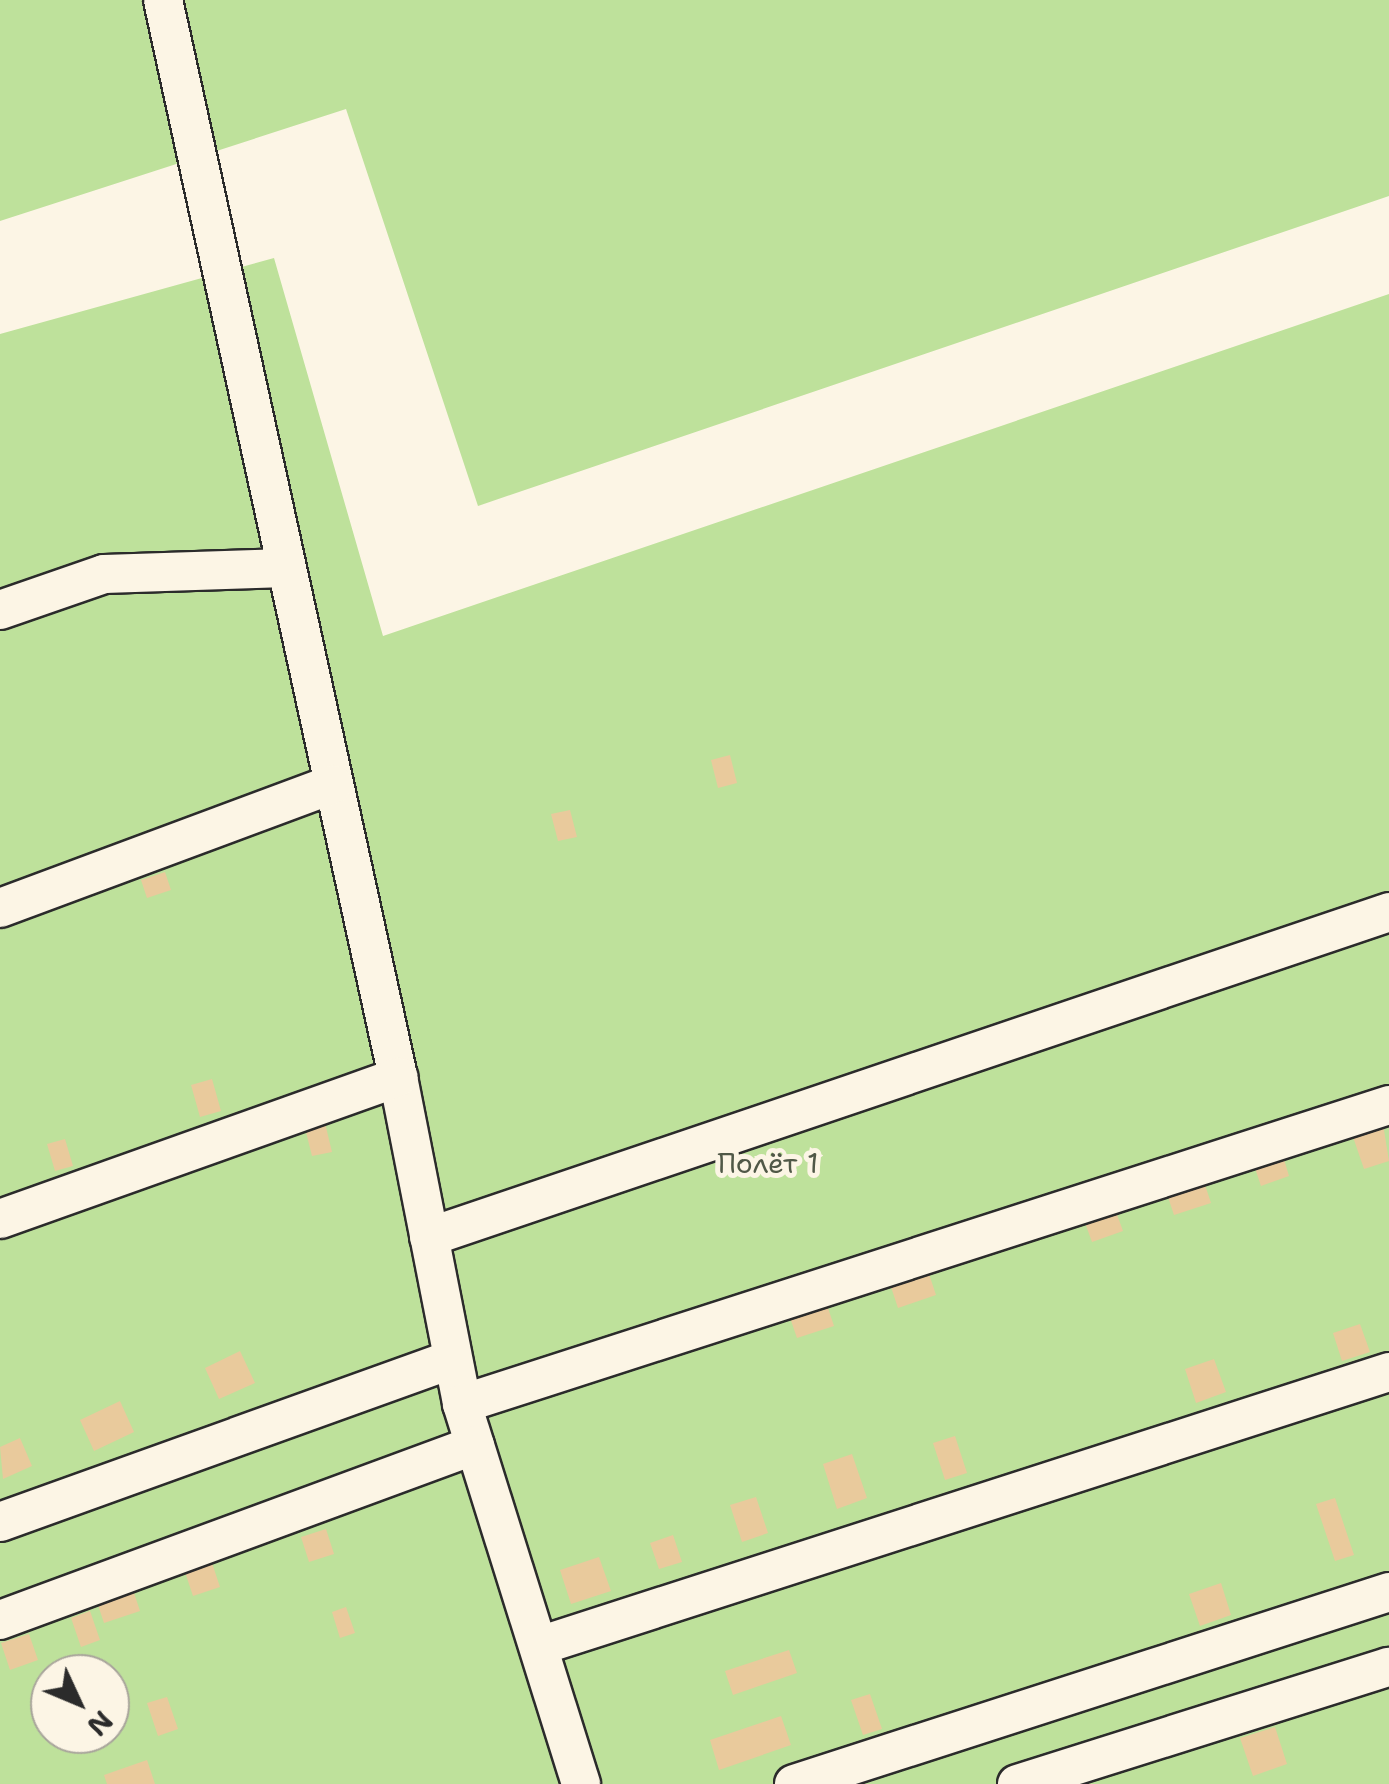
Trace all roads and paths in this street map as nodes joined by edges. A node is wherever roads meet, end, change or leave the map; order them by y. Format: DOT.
graph roads {
  1 [pos="163,0"];
  2 [pos="286,568"];
  3 [pos="0,610"];
  4 [pos="333,784"];
  5 [pos="0,908"];
  6 [pos="1389,912"];
  7 [pos="398,1077"];
  8 [pos="1389,1105"];
  9 [pos="0,1219"];
  10 [pos="430,1237"];
  11 [pos="453,1359"];
  12 [pos="1389,1372"];
  13 [pos="462,1404"];
  14 [pos="475,1445"];
  15 [pos="0,1522"];
  16 [pos="1389,1592"];
  17 [pos="0,1620"];
  18 [pos="539,1646"];
  19 [pos="1389,1667"];
  20 [pos="581,1784"];
  21 [pos="794,1784"];
  22 [pos="1017,1784"];
  1 -- 2 [label="lane"];
  2 -- 3 [label="lane"];
  2 -- 4 [label="lane"];
  4 -- 5 [label="lane"];
  4 -- 7 [label="lane"];
  6 -- 10 [label="lane"];
  7 -- 9 [label="lane"];
  7 -- 10 [label="lane"];
  8 -- 13 [label="lane"];
  10 -- 11 [label="lane"];
  11 -- 13 [label="lane"];
  11 -- 15 [label="lane"];
  12 -- 18 [label="lane"];
  13 -- 14 [label="lane"];
  14 -- 17 [label="lane"];
  14 -- 18 [label="lane"];
  16 -- 21 [label="lane"];
  18 -- 20 [label="lane"];
  19 -- 22 [label="lane"];
}
